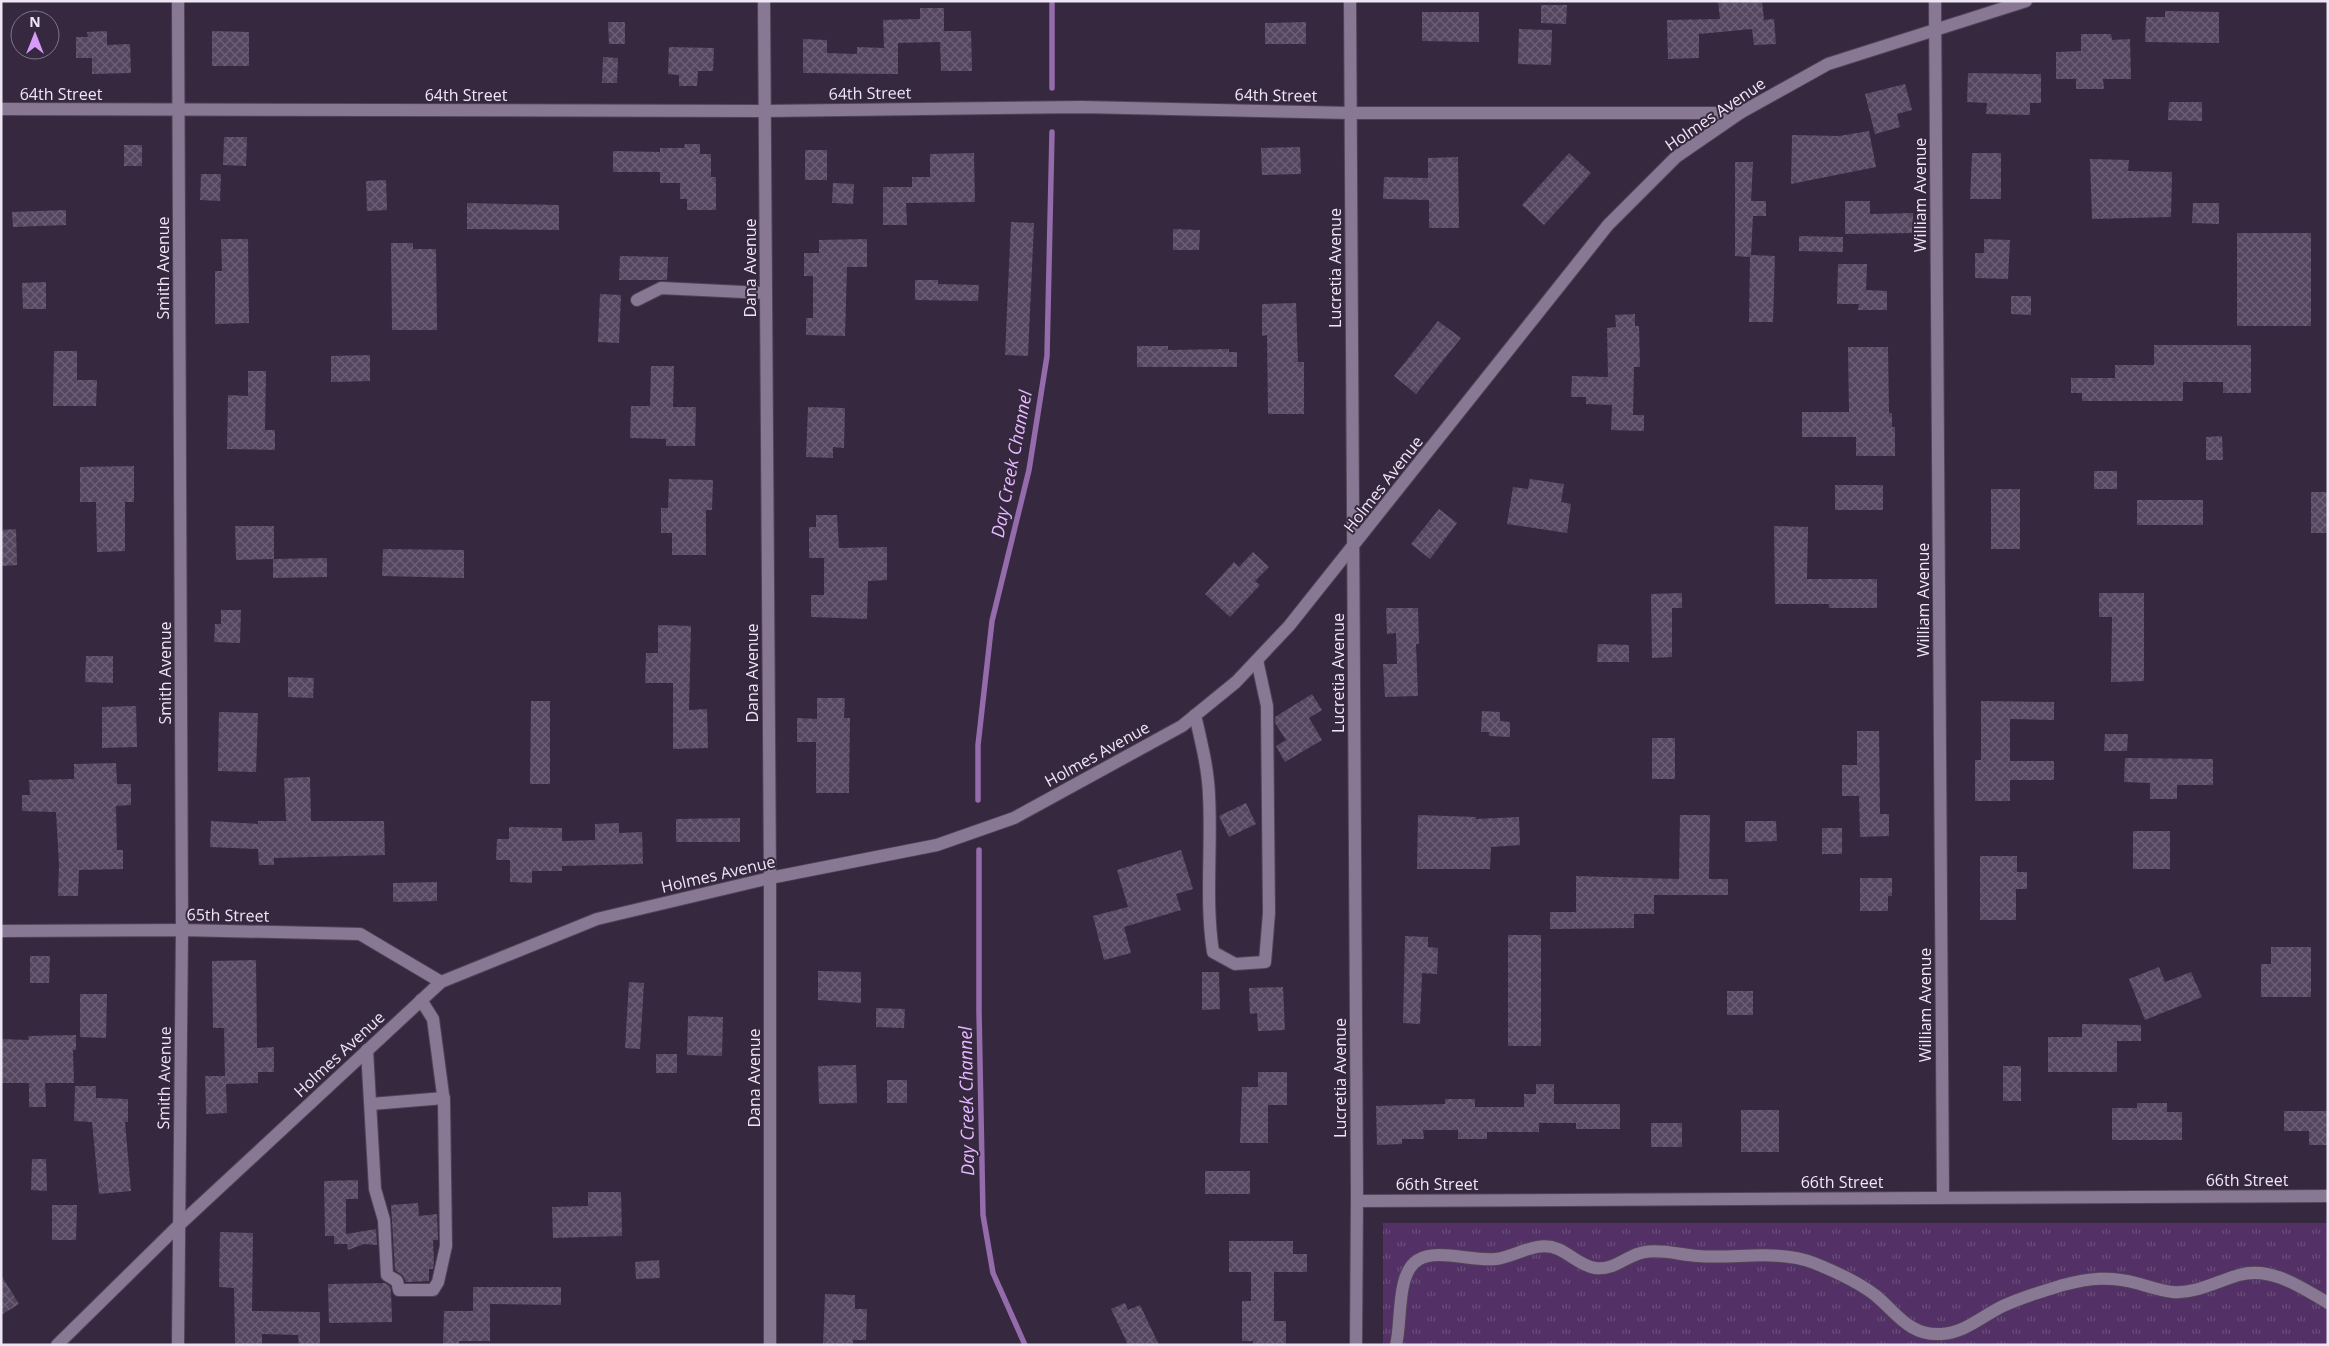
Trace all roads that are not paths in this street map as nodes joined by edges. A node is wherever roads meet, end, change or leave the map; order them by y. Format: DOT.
graph roads {
  1 [pos="178,1"];
  2 [pos="764,1"];
  3 [pos="1350,1"];
  4 [pos="1935,1"];
  5 [pos="2026,1"];
  6 [pos="1935,32"];
  7 [pos="1,110"];
  8 [pos="179,111"];
  9 [pos="765,111"];
  10 [pos="1350,113"];
  11 [pos="1740,113"];
  12 [pos="766,293"];
  13 [pos="637,300"];
  14 [pos="1353,547"];
  15 [pos="1256,660"];
  16 [pos="1195,715"];
  17 [pos="770,878"];
  18 [pos="182,930"];
  19 [pos="1,931"];
  20 [pos="441,982"];
  21 [pos="421,1000"];
  22 [pos="367,1050"];
  23 [pos="444,1098"];
  24 [pos="371,1104"];
  25 [pos="2328,1196"];
  26 [pos="1943,1198"];
  27 [pos="1357,1201"];
  28 [pos="178,1226"];
  29 [pos="2328,1303"];
  30 [pos="57,1345"];
  31 [pos="178,1345"];
  32 [pos="770,1345"];
  33 [pos="1356,1345"];
  34 [pos="1396,1345"];
  1 -- 8 [label="street, Smith Avenue"];
  2 -- 9 [label="street, Dana Avenue"];
  3 -- 10 [label="street, Lucretia Avenue"];
  4 -- 6 [label="street, William Avenue"];
  5 -- 6 [label="street, Holmes Avenue"];
  6 -- 11 [label="street, Holmes Avenue"];
  6 -- 26 [label="street, William Avenue"];
  7 -- 8 [label="street, 64th Street"];
  8 -- 9 [label="street, 64th Street"];
  8 -- 18 [label="street, Smith Avenue"];
  9 -- 10 [label="street, 64th Street"];
  9 -- 12 [label="street, Dana Avenue"];
  10 -- 11 [label="street, 64th Street"];
  10 -- 14 [label="street, Lucretia Avenue"];
  11 -- 14 [label="street, Holmes Avenue"];
  12 -- 13 [label="street"];
  12 -- 17 [label="street, Dana Avenue"];
  14 -- 15 [label="street, Holmes Avenue"];
  14 -- 27 [label="street, Lucretia Avenue"];
  15 -- 16 [label="street, Holmes Avenue"];
  15 -- 16 [label="street"];
  16 -- 17 [label="street, Holmes Avenue"];
  17 -- 20 [label="street, Holmes Avenue"];
  17 -- 32 [label="street, Dana Avenue"];
  18 -- 19 [label="street, 65th Street"];
  18 -- 20 [label="street, 65th Street"];
  18 -- 28 [label="street, Smith Avenue"];
  20 -- 21 [label="street, Holmes Avenue"];
  21 -- 22 [label="street, Holmes Avenue"];
  21 -- 23 [label="street"];
  22 -- 24 [label="street"];
  22 -- 28 [label="street, Holmes Avenue"];
  23 -- 24 [label="street"];
  23 -- 24 [label="street"];
  25 -- 26 [label="street, 66th Street"];
  26 -- 27 [label="street, 66th Street"];
  27 -- 33 [label="street, Lucretia Avenue"];
  28 -- 30 [label="street, Holmes Avenue"];
  28 -- 31 [label="street, Smith Avenue"];
  29 -- 34 [label="street"];
}
